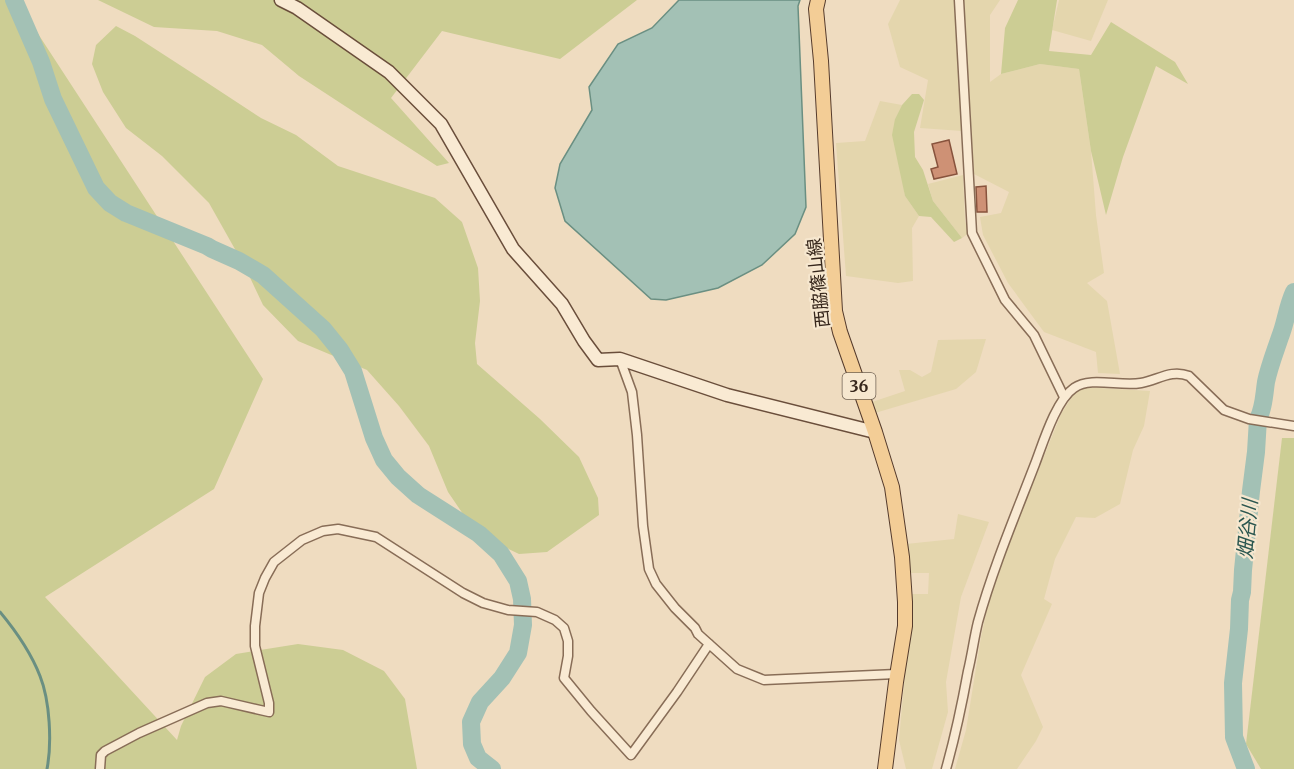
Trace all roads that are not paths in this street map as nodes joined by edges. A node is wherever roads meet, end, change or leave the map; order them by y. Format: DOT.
graph roads {
  1 [pos="280,0"];
  2 [pos="818,0"];
  3 [pos="959,0"];
  4 [pos="620,359"];
  5 [pos="1064,397"];
  6 [pos="1294,426"];
  7 [pos="875,432"];
  8 [pos="709,644"];
  9 [pos="896,682"];
  10 [pos="99,769"];
  11 [pos="885,769"];
  12 [pos="946,769"];
  1 -- 4 [label="street"];
  2 -- 7 [label="main road, 西脇篠山線 / 36"];
  3 -- 5 [label="street"];
  4 -- 7 [label="street"];
  4 -- 8 [label="street"];
  5 -- 6 [label="street"];
  5 -- 12 [label="street"];
  7 -- 9 [label="main road, 西脇篠山線 / 36"];
  8 -- 9 [label="street"];
  8 -- 10 [label="street"];
  9 -- 11 [label="main road, 西脇篠山線 / 36"];
}
